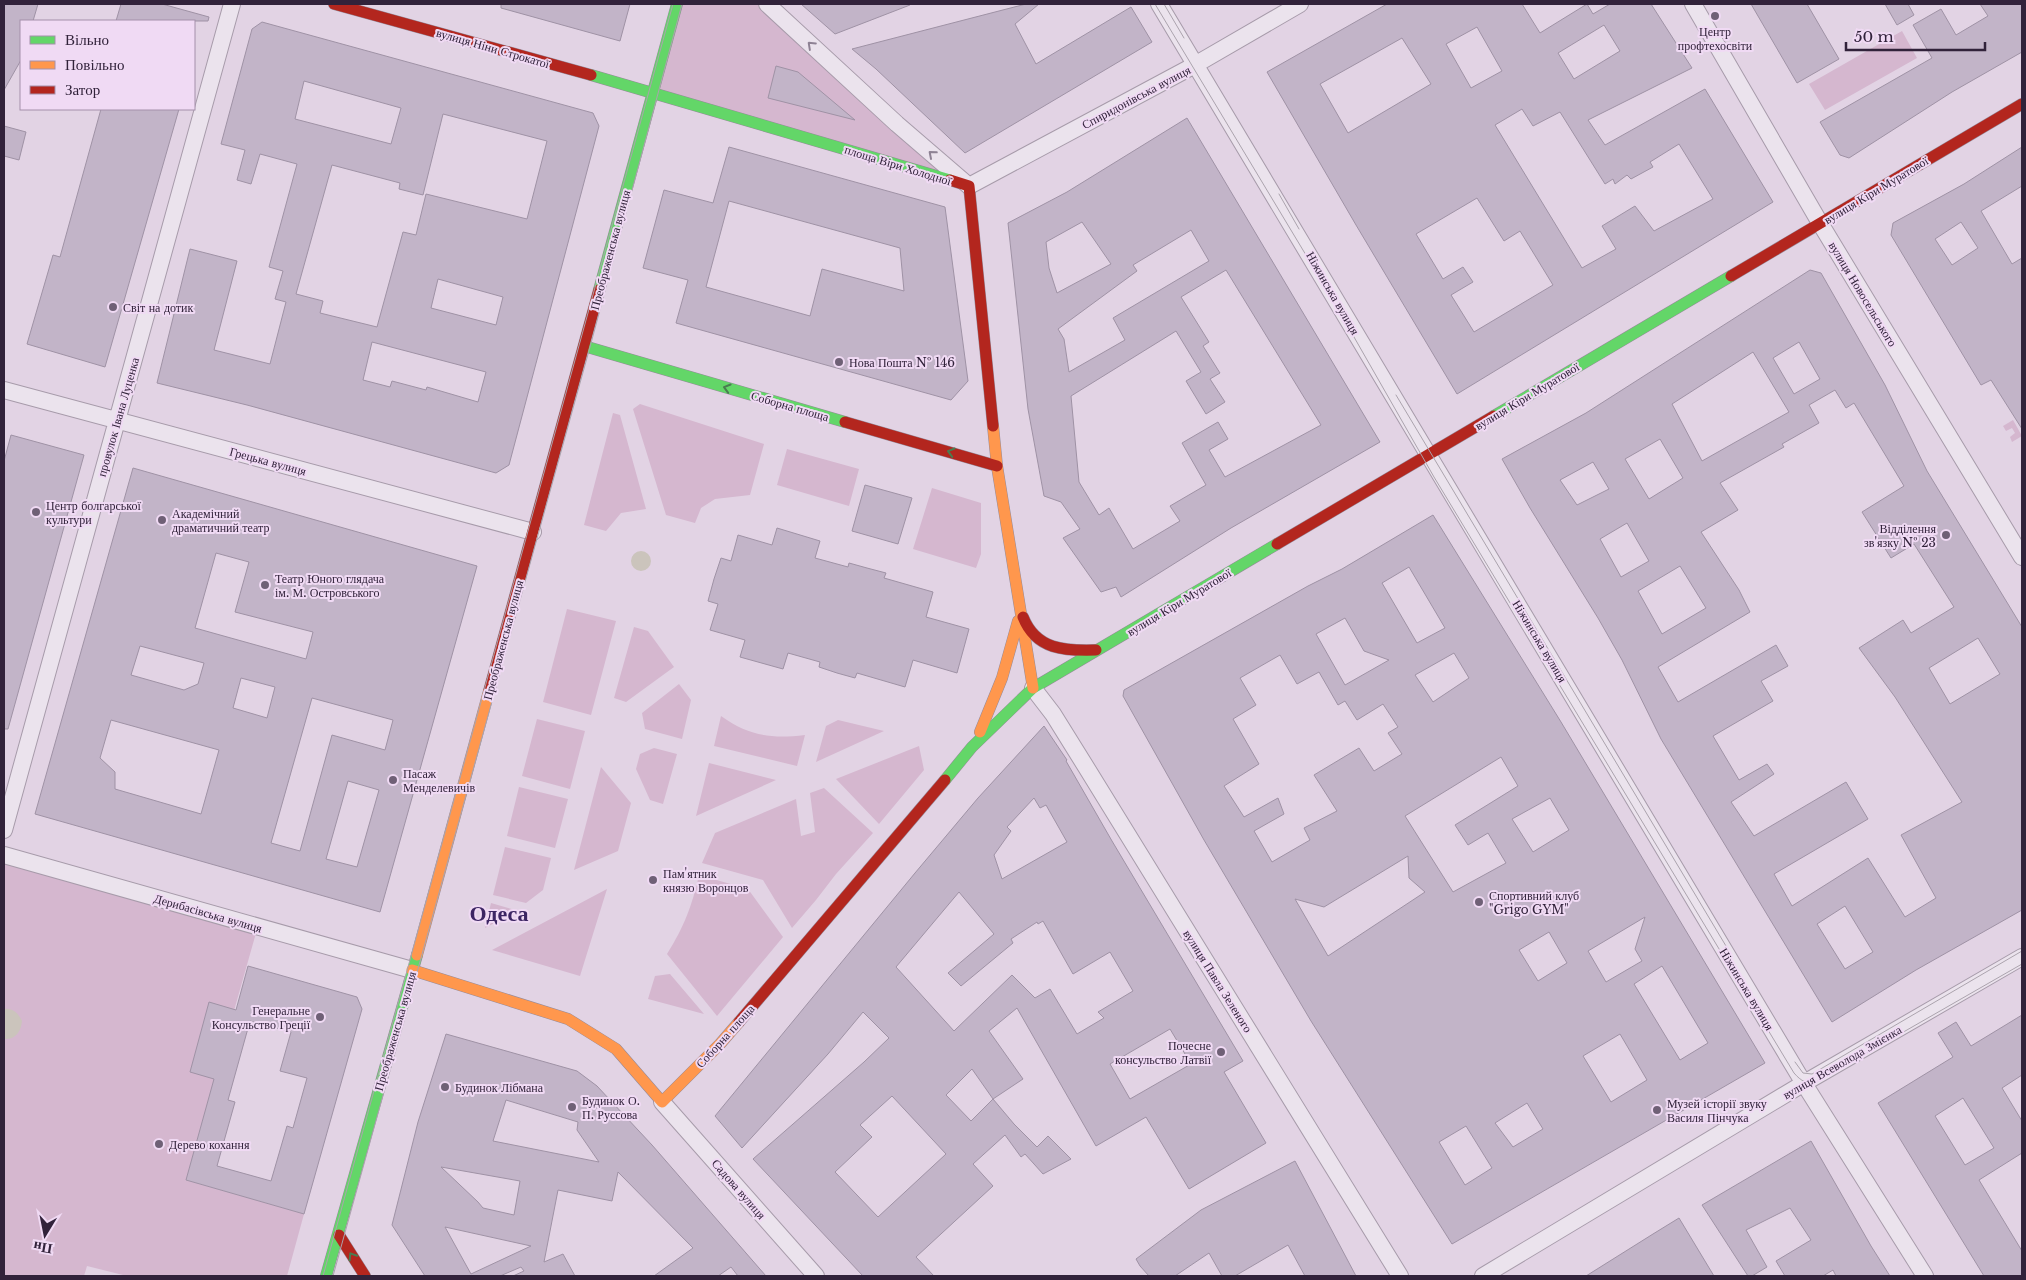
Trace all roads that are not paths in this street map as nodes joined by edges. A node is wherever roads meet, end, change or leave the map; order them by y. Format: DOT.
graph roads {
  1 [pos="232,4"];
  2 [pos="334,4"];
  3 [pos="677,4"];
  4 [pos="767,4"];
  5 [pos="1159,4"];
  6 [pos="1300,4"];
  7 [pos="1693,4"];
  8 [pos="1196,64"];
  9 [pos="653,92"];
  10 [pos="2022,104"];
  11 [pos="969,186"];
  12 [pos="1820,223"];
  13 [pos="584,346"];
  14 [pos="4,390"];
  15 [pos="118,420"];
  16 [pos="1428,455"];
  17 [pos="997,466"];
  18 [pos="533,532"];
  19 [pos="2022,556"];
  20 [pos="1020,612"];
  21 [pos="1097,650"];
  22 [pos="1033,688"];
  23 [pos="972,747"];
  24 [pos="4,830"];
  25 [pos="4,855"];
  26 [pos="2022,958"];
  27 [pos="412,970"];
  28 [pos="1804,1084"];
  29 [pos="662,1102"];
  30 [pos="339,1235"];
  31 [pos="326,1276"];
  32 [pos="365,1276"];
  33 [pos="816,1276"];
  34 [pos="1400,1276"];
  35 [pos="1484,1276"];
  36 [pos="1925,1276"];
  1 -- 15 [label="street, провулок Івана Луценка"];
  2 -- 9 [label="street, вулиця Ніни Строкатої"];
  3 -- 9 [label="street, Преображенська вулиця"];
  11 -- 4 [label="street, площа Віри Холодної, one-way"];
  5 -- 8 [label="street, Ніжинська вулиця"];
  6 -- 8 [label="street, Спиридонівська вулиця"];
  7 -- 12 [label="street, вулиця Новосельського"];
  8 -- 11 [label="street, Спиридонівська вулиця"];
  8 -- 16 [label="street, Ніжинська вулиця"];
  9 -- 11 [label="street, площа Віри Холодної"];
  9 -- 13 [label="street, Преображенська вулиця"];
  10 -- 12 [label="street, вулиця Кіри Муратової"];
  11 -- 17 [label="street, Соборна площа"];
  12 -- 16 [label="street, вулиця Кіри Муратової"];
  12 -- 19 [label="street, вулиця Новосельського"];
  17 -- 13 [label="street, Соборна площа, one-way"];
  13 -- 18 [label="street, Преображенська вулиця"];
  14 -- 15 [label="street, Грецька вулиця"];
  15 -- 18 [label="street, Грецька вулиця"];
  15 -- 24 [label="street, провулок Івана Луценка"];
  16 -- 21 [label="street, вулиця Кіри Муратової"];
  16 -- 28 [label="street, Ніжинська вулиця"];
  17 -- 20 [label="street, Соборна площа"];
  18 -- 27 [label="street, Преображенська вулиця"];
  20 -- 21 [label="street"];
  20 -- 22 [label="street, Соборна площа"];
  20 -- 23 [label="street, Соборна площа"];
  21 -- 22 [label="street, вулиця Кіри Муратової"];
  22 -- 23 [label="street, Соборна площа"];
  22 -- 34 [label="street, вулиця Павла Зеленого"];
  23 -- 29 [label="street, Соборна площа"];
  25 -- 27 [label="street, Дерибасівська вулиця"];
  26 -- 28 [label="street, вулиця Всеволода Змієнка"];
  27 -- 29 [label="street"];
  27 -- 30 [label="street, Преображенська вулиця"];
  28 -- 35 [label="street, вулиця Всеволода Змієнка"];
  28 -- 36 [label="street, Ніжинська вулиця"];
  29 -- 33 [label="street, Садова вулиця"];
  30 -- 31 [label="street, Преображенська вулиця"];
  32 -- 30 [label="street, one-way"];
}
